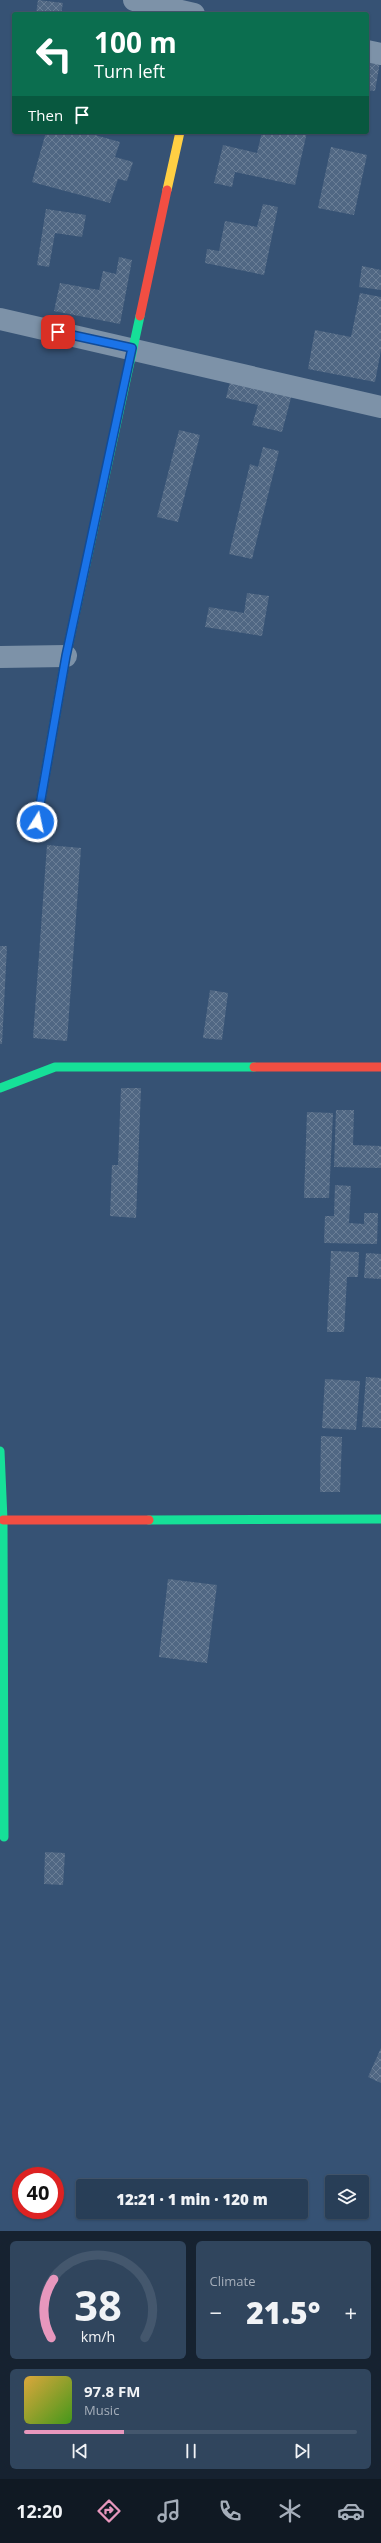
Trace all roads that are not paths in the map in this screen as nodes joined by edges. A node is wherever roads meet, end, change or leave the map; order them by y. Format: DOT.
graph roads {
  1 [pos="134,0"];
  2 [pos="181,8"];
  3 [pos="369,51"];
  4 [pos="381,54"];
  5 [pos="180,134"];
  6 [pos="0,319"];
  7 [pos="132,348"];
  8 [pos="381,407"];
  9 [pos="66,656"];
  10 [pos="0,657"];
  11 [pos="37,822"];
  12 [pos="381,1067"];
  13 [pos="0,1088"];
  14 [pos="0,1451"];
  15 [pos="381,1519"];
  16 [pos="3,1520"];
  17 [pos="4,1837"];
  1 -- 2 [label="street"];
  3 -- 4 [label="street"];
  5 -- 7 [label="street"];
  6 -- 7 [label="street"];
  7 -- 8 [label="street"];
  7 -- 9 [label="street"];
  9 -- 10 [label="street"];
  9 -- 11 [label="street"];
  12 -- 13 [label="street"];
  14 -- 16 [label="street"];
  15 -- 16 [label="street"];
  16 -- 17 [label="street"];
}
